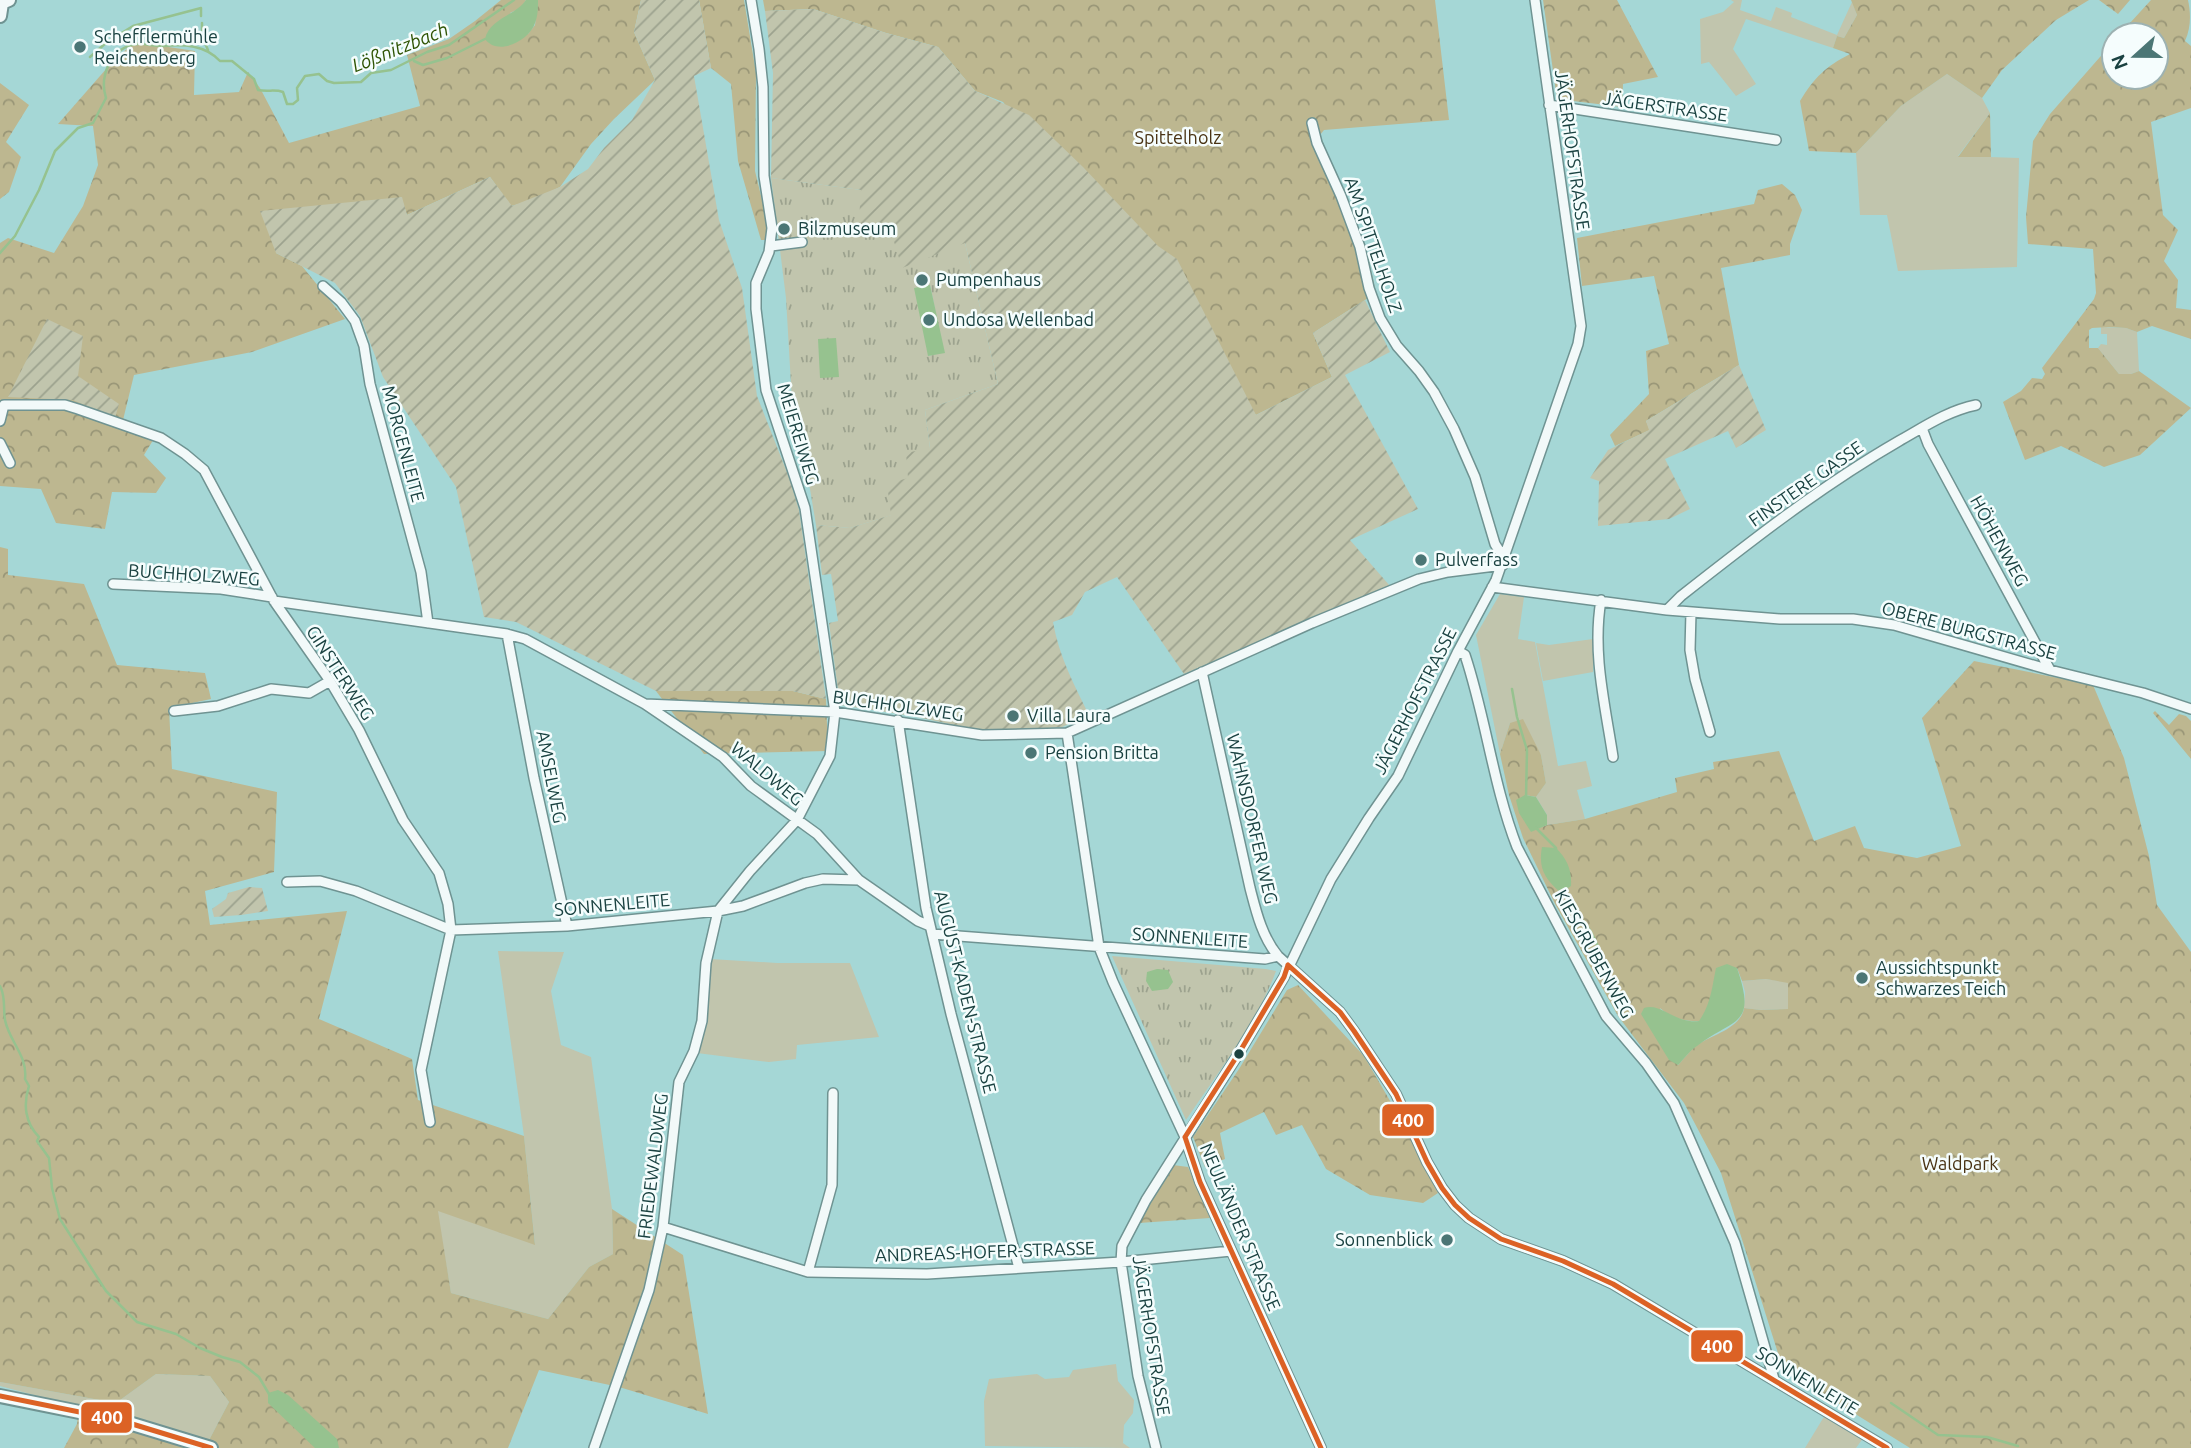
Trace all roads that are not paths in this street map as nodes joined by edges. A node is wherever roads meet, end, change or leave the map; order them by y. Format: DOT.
graph roads {
  1 [pos="751,0"];
  2 [pos="1535,0"];
  3 [pos="4,1"];
  4 [pos="0,16"];
  5 [pos="1549,105"];
  6 [pos="1312,123"];
  7 [pos="1776,140"];
  8 [pos="802,242"];
  9 [pos="771,246"];
  10 [pos="323,286"];
  11 [pos="1976,405"];
  12 [pos="0,421"];
  13 [pos="1922,428"];
  14 [pos="0,443"];
  15 [pos="10,463"];
  16 [pos="1504,562"];
  17 [pos="113,584"];
  18 [pos="1492,587"];
  19 [pos="273,599"];
  20 [pos="1601,600"];
  21 [pos="1667,610"];
  22 [pos="1691,612"];
  23 [pos="428,622"];
  24 [pos="507,634"];
  25 [pos="1458,651"];
  26 [pos="2050,670"];
  27 [pos="1202,672"];
  28 [pos="330,681"];
  29 [pos="645,704"];
  30 [pos="2191,709"];
  31 [pos="173,711"];
  32 [pos="835,712"];
  33 [pos="898,720"];
  34 [pos="1710,732"];
  35 [pos="1066,733"];
  36 [pos="1613,757"];
  37 [pos="797,820"];
  38 [pos="859,880"];
  39 [pos="287,882"];
  40 [pos="718,911"];
  41 [pos="567,926"];
  42 [pos="451,930"];
  43 [pos="931,930"];
  44 [pos="1100,947"];
  45 [pos="1278,956"];
  46 [pos="1288,965"];
  47 [pos="833,1093"];
  48 [pos="430,1122"];
  49 [pos="1185,1137"];
  50 [pos="663,1227"];
  51 [pos="1231,1251"];
  52 [pos="1121,1262"];
  53 [pos="1019,1269"];
  54 [pos="808,1272"];
  55 [pos="1774,1379"];
  56 [pos="0,1396"];
  57 [pos="211,1448"];
  58 [pos="594,1448"];
  59 [pos="1156,1448"];
  60 [pos="1321,1448"];
  61 [pos="1887,1448"];
  1 -- 9 [label="street, MEIEREIWEG"];
  2 -- 5 [label="street, JÄGERHOFSTRASSE"];
  3 -- 4 [label="street"];
  5 -- 7 [label="street, JÄGERSTRASSE"];
  5 -- 16 [label="street, JÄGERHOFSTRASSE"];
  6 -- 16 [label="street, AM SPITTELHOLZ"];
  8 -- 9 [label="street"];
  9 -- 32 [label="street, MEIEREIWEG"];
  10 -- 23 [label="street, MORGENLEITE"];
  11 -- 13 [label="street, FINSTERE GASSE"];
  12 -- 19 [label="street, GINSTERWEG"];
  13 -- 21 [label="street, FINSTERE GASSE"];
  13 -- 26 [label="street, HÖHENWEG"];
  14 -- 15 [label="street"];
  16 -- 18 [label="street, JÄGERHOFSTRASSE"];
  16 -- 27 [label="street, BUCHHOLZWEG"];
  17 -- 19 [label="street, BUCHHOLZWEG"];
  18 -- 20 [label="street, OBERE BURGSTRASSE"];
  18 -- 25 [label="street, JÄGERHOFSTRASSE"];
  19 -- 23 [label="street, BUCHHOLZWEG"];
  19 -- 28 [label="street, GINSTERWEG"];
  20 -- 21 [label="street, OBERE BURGSTRASSE"];
  20 -- 36 [label="street"];
  21 -- 22 [label="street, OBERE BURGSTRASSE"];
  22 -- 26 [label="street, OBERE BURGSTRASSE"];
  22 -- 34 [label="street"];
  23 -- 24 [label="street, BUCHHOLZWEG"];
  24 -- 29 [label="street, BUCHHOLZWEG"];
  24 -- 41 [label="street, AMSELWEG"];
  25 -- 46 [label="street, JÄGERHOFSTRASSE"];
  25 -- 55 [label="street, KIESGRUBENWEG"];
  26 -- 30 [label="street, OBERE BURGSTRASSE"];
  27 -- 35 [label="street, BUCHHOLZWEG"];
  27 -- 45 [label="street, WAHNSDORFER WEG"];
  28 -- 31 [label="street"];
  28 -- 42 [label="street, GINSTERWEG"];
  29 -- 32 [label="street, BUCHHOLZWEG"];
  29 -- 37 [label="street, WALDWEG"];
  32 -- 33 [label="street, BUCHHOLZWEG"];
  32 -- 37 [label="street, FRIEDEWALDWEG"];
  33 -- 35 [label="street, BUCHHOLZWEG"];
  33 -- 43 [label="street, AUGUST-KADEN-STRASSE"];
  35 -- 44 [label="street, NEULÄNDER STRASSE"];
  37 -- 38 [label="street, WALDWEG"];
  37 -- 40 [label="street, FRIEDEWALDWEG"];
  38 -- 40 [label="street, SONNENLEITE"];
  38 -- 43 [label="street, SONNENLEITE"];
  39 -- 42 [label="street, SONNENLEITE"];
  40 -- 41 [label="street, SONNENLEITE"];
  40 -- 50 [label="street, FRIEDEWALDWEG"];
  41 -- 42 [label="street, SONNENLEITE"];
  42 -- 48 [label="street, GINSTERWEG"];
  43 -- 44 [label="street, SONNENLEITE"];
  43 -- 53 [label="street, AUGUST-KADEN-STRASSE"];
  44 -- 45 [label="street, SONNENLEITE"];
  44 -- 49 [label="street, NEULÄNDER STRASSE"];
  45 -- 46 [label="street, WAHNSDORFER WEG"];
  46 -- 49 [label="street, JÄGERHOFSTRASSE"];
  46 -- 55 [label="street, SONNENLEITE"];
  47 -- 54 [label="street"];
  49 -- 51 [label="street, NEULÄNDER STRASSE"];
  49 -- 52 [label="street, JÄGERHOFSTRASSE"];
  50 -- 54 [label="street, ANDREAS-HOFER-STRASSE"];
  50 -- 58 [label="street, FRIEDEWALDWEG"];
  51 -- 52 [label="street, ANDREAS-HOFER-STRASSE"];
  51 -- 60 [label="street, NEULÄNDER STRASSE"];
  52 -- 53 [label="street, ANDREAS-HOFER-STRASSE"];
  52 -- 59 [label="street, JÄGERHOFSTRASSE"];
  53 -- 54 [label="street, ANDREAS-HOFER-STRASSE"];
  55 -- 61 [label="street, SONNENLEITE"];
  56 -- 57 [label="street"];
}
